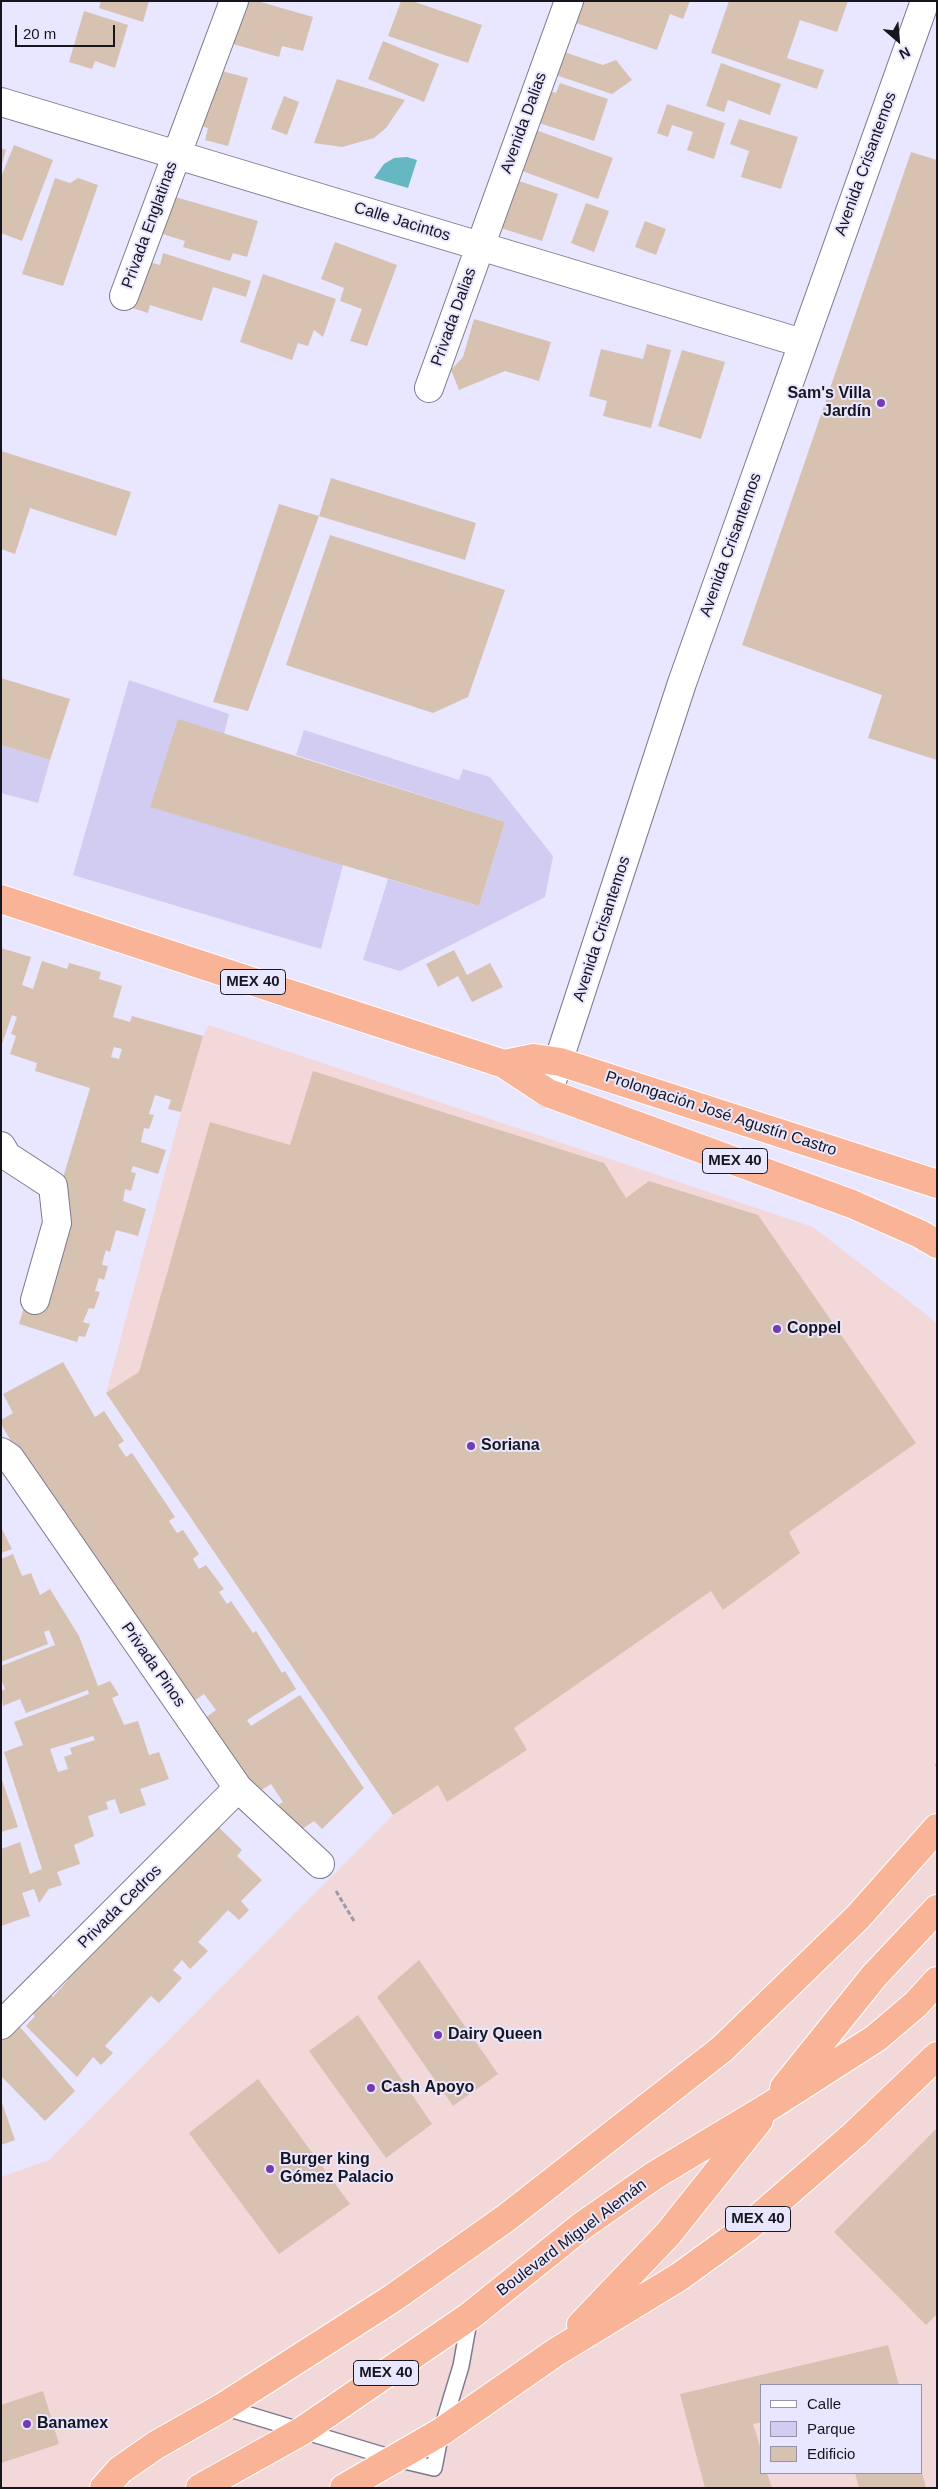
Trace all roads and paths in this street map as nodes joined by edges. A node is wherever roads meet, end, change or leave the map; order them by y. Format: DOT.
graph roads {
  1 [pos="234,1"];
  2 [pos="569,1"];
  3 [pos="924,1"];
  4 [pos="1,102"];
  5 [pos="176,154"];
  6 [pos="480,246"];
  7 [pos="124,296"];
  8 [pos="802,343"];
  9 [pos="429,388"];
  10 [pos="1,900"];
  11 [pos="560,1062"];
  12 [pos="504,1064"];
  13 [pos="548,1093"];
  14 [pos="1,1146"];
  15 [pos="937,1184"];
  16 [pos="931,1238"];
  17 [pos="36,1300"];
  18 [pos="1,1452"];
  19 [pos="238,1788"];
  20 [pos="937,1828"];
  21 [pos="320,1864"];
  22 [pos="937,1909"];
  23 [pos="937,1981"];
  24 [pos="1,2025"];
  25 [pos="937,2056"];
  26 [pos="770,2106"];
  27 [pos="470,2316"];
  28 [pos="556,2352"];
  29 [pos="223,2407"];
  30 [pos="302,2431"];
  31 [pos="441,2432"];
  32 [pos="396,2459"];
  33 [pos="104,2488"];
  34 [pos="200,2488"];
  35 [pos="344,2488"];
  1 -- 5 [label="street, Privada Englatinas"];
  2 -- 6 [label="street, Avenida Dalias"];
  3 -- 8 [label="street, Avenida Crisantemos"];
  4 -- 5 [label="street, Calle Jacintos"];
  5 -- 6 [label="street, Calle Jacintos"];
  5 -- 7 [label="street, Privada Englatinas"];
  6 -- 8 [label="street, Calle Jacintos"];
  6 -- 9 [label="street, Privada Dalias"];
  8 -- 11 [label="street, Avenida Crisantemos"];
  10 -- 12 [label="highway, Prolongación José Agustín Castro / MEX 40"];
  11 -- 12 [label="highway, Prolongación José Agustín Castro / MEX 40"];
  11 -- 13 [label="street, Avenida Crisantemos"];
  11 -- 15 [label="highway, Prolongación José Agustín Castro / MEX 40"];
  12 -- 13 [label="highway, Prolongación José Agustín Castro / MEX 40"];
  13 -- 16 [label="highway, Prolongación José Agustín Castro / MEX 40"];
  14 -- 17 [label="street"];
  18 -- 19 [label="street, Privada Pinos"];
  19 -- 21 [label="street, Privada Pinos"];
  19 -- 24 [label="street, Privada Cedros"];
  20 -- 29 [label="highway"];
  22 -- 26 [label="highway"];
  23 -- 26 [label="highway, Boulevard Miguel Alemán / MEX 40"];
  25 -- 28 [label="highway, MEX 40"];
  26 -- 27 [label="highway, Boulevard Miguel Alemán / MEX 40"];
  26 -- 28 [label="highway"];
  27 -- 30 [label="highway, Boulevard Miguel Alemán / MEX 40"];
  27 -- 31 [label="lane"];
  28 -- 31 [label="highway, MEX 40"];
  29 -- 30 [label="lane"];
  29 -- 33 [label="highway"];
  30 -- 32 [label="lane"];
  30 -- 34 [label="highway, Boulevard Miguel Alemán / MEX 40"];
  31 -- 32 [label="highway, MEX 40"];
  32 -- 35 [label="highway, MEX 40"];
}
